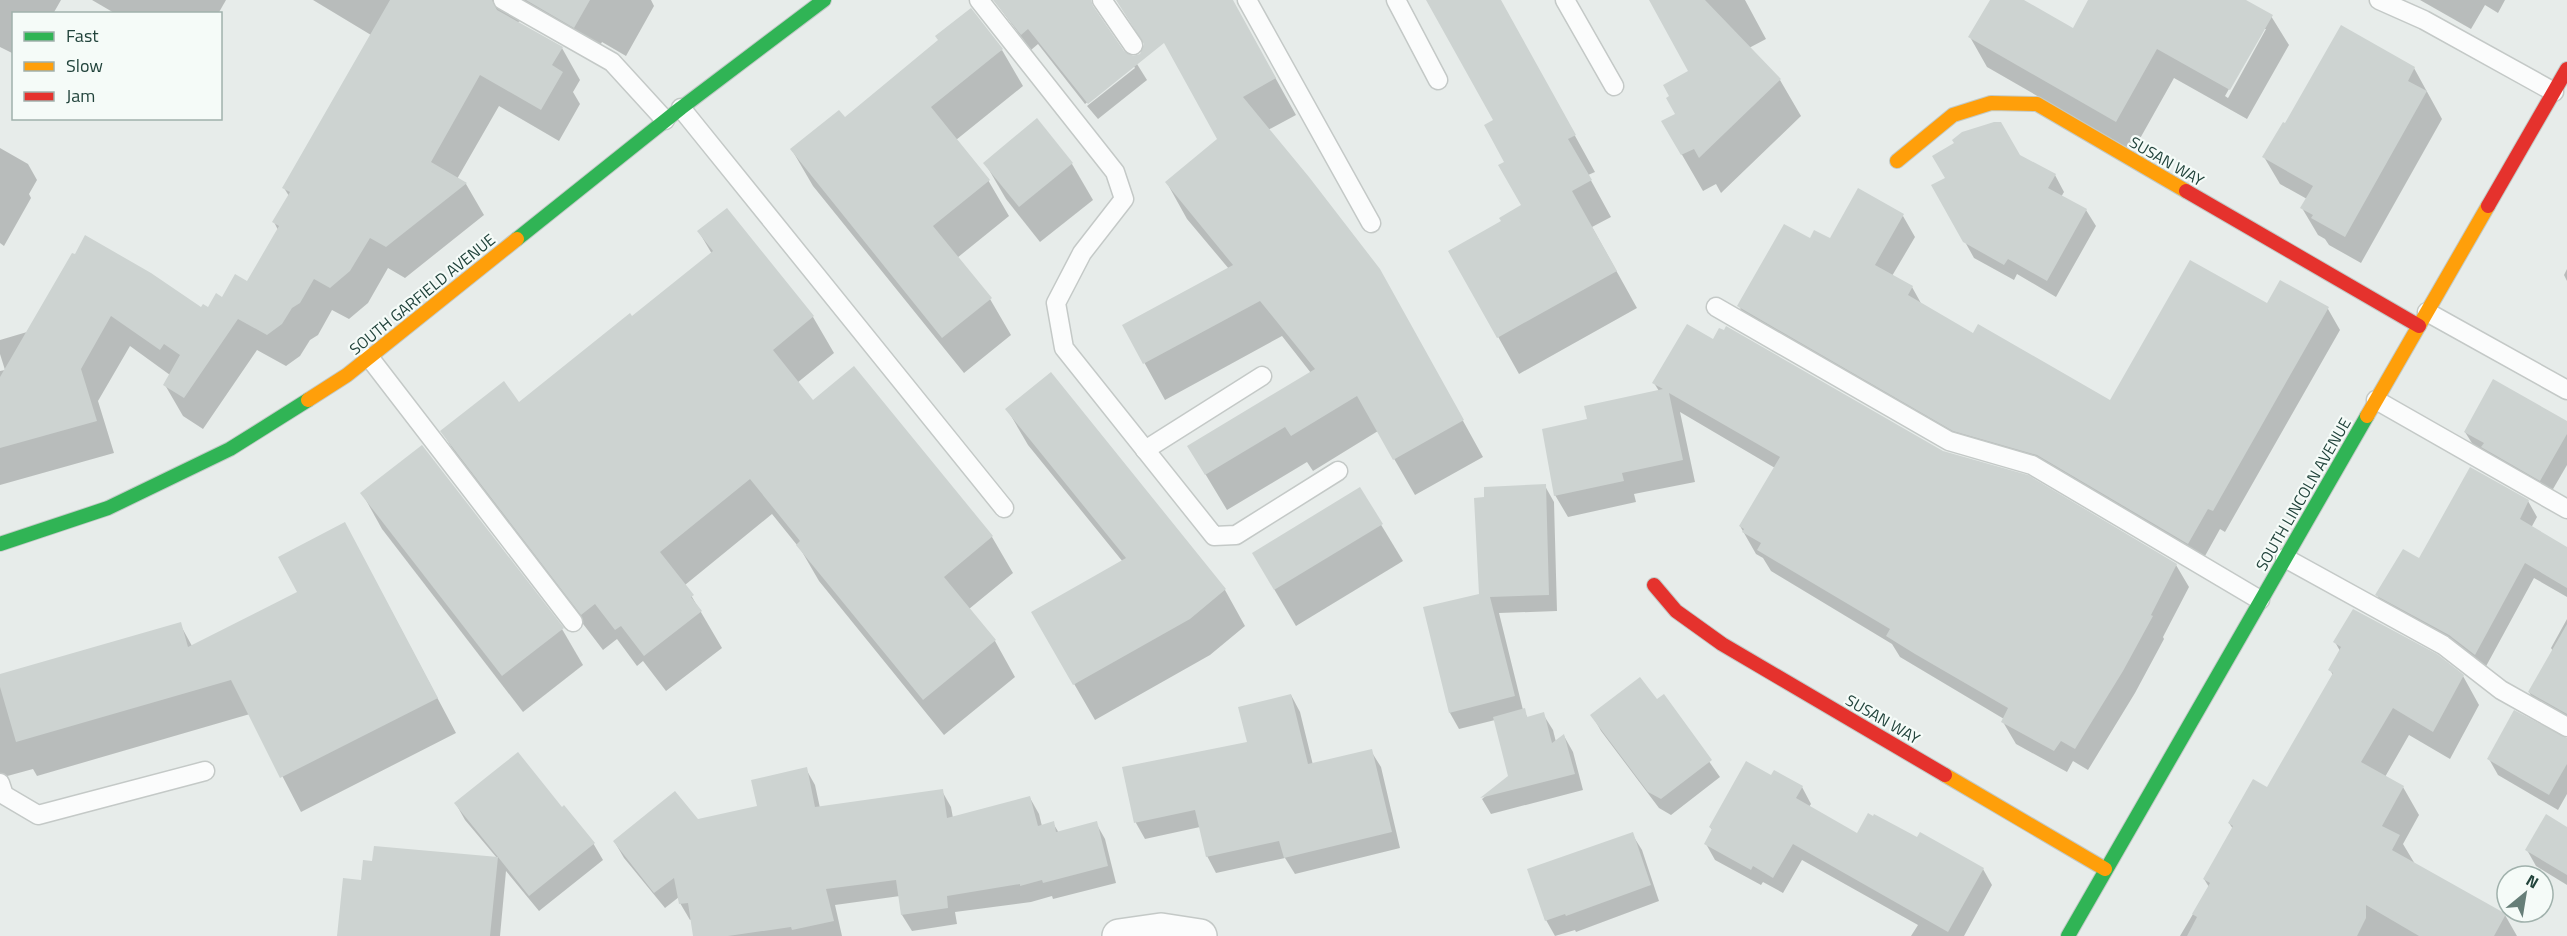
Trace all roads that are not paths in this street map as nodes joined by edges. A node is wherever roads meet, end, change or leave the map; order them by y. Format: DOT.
graph roads {
  1 [pos="503,0"];
  2 [pos="824,0"];
  3 [pos="980,0"];
  4 [pos="1102,0"];
  5 [pos="1247,0"];
  6 [pos="1396,0"];
  7 [pos="1565,0"];
  8 [pos="2379,0"];
  9 [pos="1133,45"];
  10 [pos="2567,69"];
  11 [pos="1438,80"];
  12 [pos="1614,86"];
  13 [pos="2554,92"];
  14 [pos="681,108"];
  15 [pos="665,120"];
  16 [pos="1897,161"];
  17 [pos="1371,223"];
  18 [pos="1716,307"];
  19 [pos="2423,319"];
  20 [pos="369,357"];
  21 [pos="1262,376"];
  22 [pos="2567,390"];
  23 [pos="2376,400"];
  24 [pos="1145,450"];
  25 [pos="1338,471"];
  26 [pos="1004,508"];
  27 [pos="2567,508"];
  28 [pos="0,544"];
  29 [pos="2285,558"];
  30 [pos="1654,585"];
  31 [pos="2260,600"];
  32 [pos="573,622"];
  33 [pos="2567,727"];
  34 [pos="205,771"];
  35 [pos="0,783"];
  36 [pos="2105,869"];
  37 [pos="1119,936"];
  38 [pos="1200,936"];
  39 [pos="2068,936"];
  1 -- 15 [label="lane"];
  2 -- 14 [label="street, SOUTH GARFIELD AVENUE"];
  3 -- 24 [label="lane"];
  4 -- 9 [label="lane"];
  5 -- 17 [label="lane"];
  6 -- 11 [label="lane"];
  7 -- 12 [label="lane"];
  8 -- 13 [label="lane"];
  10 -- 13 [label="street, SOUTH LINCOLN AVENUE"];
  13 -- 19 [label="street, SOUTH LINCOLN AVENUE"];
  14 -- 15 [label="street, SOUTH GARFIELD AVENUE"];
  14 -- 26 [label="lane"];
  15 -- 20 [label="street, SOUTH GARFIELD AVENUE"];
  16 -- 19 [label="street, SUSAN WAY"];
  18 -- 31 [label="lane"];
  19 -- 22 [label="lane"];
  19 -- 23 [label="street, SOUTH LINCOLN AVENUE"];
  20 -- 28 [label="street, SOUTH GARFIELD AVENUE"];
  20 -- 32 [label="lane"];
  21 -- 24 [label="lane"];
  23 -- 27 [label="lane"];
  23 -- 29 [label="street, SOUTH LINCOLN AVENUE"];
  24 -- 25 [label="lane"];
  29 -- 31 [label="street, SOUTH LINCOLN AVENUE"];
  29 -- 33 [label="lane"];
  30 -- 36 [label="street, SUSAN WAY"];
  31 -- 36 [label="street, SOUTH LINCOLN AVENUE"];
  34 -- 35 [label="lane"];
  36 -- 39 [label="street, SOUTH LINCOLN AVENUE"];
  37 -- 38 [label="street"];
}
